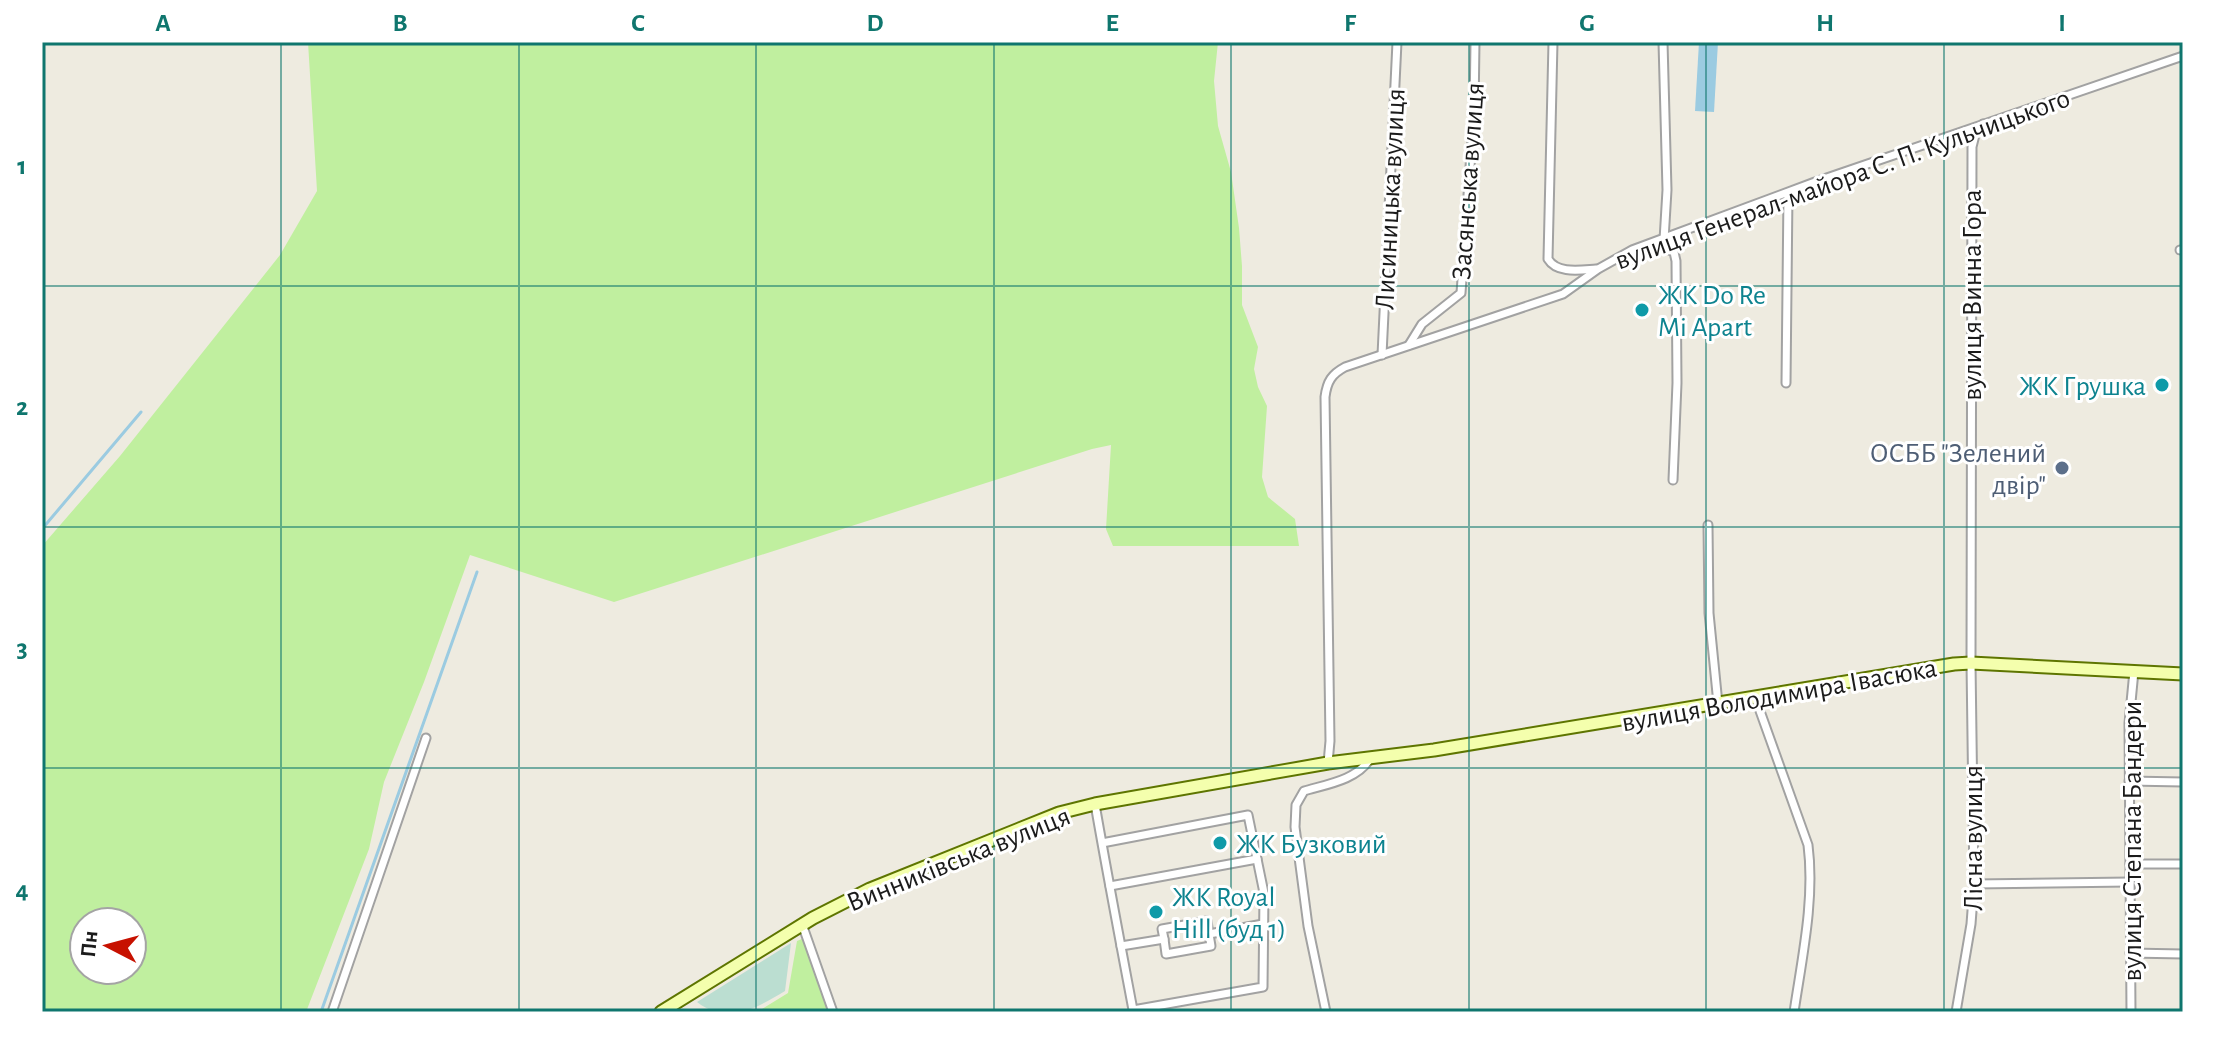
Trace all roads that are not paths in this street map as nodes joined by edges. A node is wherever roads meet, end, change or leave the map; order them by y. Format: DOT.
graph roads {
  1 [pos="1397,42"];
  2 [pos="1475,42"];
  3 [pos="1553,42"];
  4 [pos="1663,42"];
  5 [pos="2183,56"];
  6 [pos="1985,123"];
  7 [pos="1788,193"];
  8 [pos="1664,240"];
  9 [pos="1652,243"];
  10 [pos="1598,269"];
  11 [pos="1408,347"];
  12 [pos="1382,355"];
  13 [pos="1786,383"];
  14 [pos="1673,480"];
  15 [pos="1708,525"];
  16 [pos="1971,663"];
  17 [pos="2134,671"];
  18 [pos="2183,674"];
  19 [pos="1755,697"];
  20 [pos="1718,704"];
  21 [pos="426,738"];
  22 [pos="1374,758"];
  23 [pos="1328,763"];
  24 [pos="2129,781"];
  25 [pos="2183,782"];
  26 [pos="1095,804"];
  27 [pos="1102,843"];
  28 [pos="1257,859"];
  29 [pos="2130,864"];
  30 [pos="2183,864"];
  31 [pos="2130,882"];
  32 [pos="1974,884"];
  33 [pos="1110,886"];
  34 [pos="802,924"];
  35 [pos="1263,924"];
  36 [pos="1209,934"];
  37 [pos="1164,939"];
  38 [pos="1121,946"];
  39 [pos="2130,953"];
  40 [pos="2183,954"];
  41 [pos="332,1012"];
  42 [pos="661,1012"];
  43 [pos="833,1012"];
  44 [pos="1326,1012"];
  45 [pos="1794,1012"];
  46 [pos="1956,1012"];
  47 [pos="2131,1012"];
  1 -- 12 [label="street, Лисиницька вулиця"];
  2 -- 11 [label="street, Засянська вулиця"];
  3 -- 10 [label="street"];
  4 -- 8 [label="street"];
  5 -- 6 [label="street, вулиця Генерал-майора С. П. Кульчицького"];
  6 -- 7 [label="street, вулиця Генерал-майора С. П. Кульчицького"];
  6 -- 16 [label="street, вулиця Винна Гора"];
  7 -- 8 [label="street, вулиця Генерал-майора С. П. Кульчицького"];
  7 -- 13 [label="street"];
  8 -- 9 [label="street, вулиця Генерал-майора С. П. Кульчицького"];
  9 -- 10 [label="street, вулиця Генерал-майора С. П. Кульчицького"];
  9 -- 14 [label="street"];
  10 -- 11 [label="street, вулиця Генерал-майора С. П. Кульчицького"];
  11 -- 12 [label="street, вулиця Генерал-майора С. П. Кульчицького"];
  12 -- 23 [label="street, вулиця Генерал-майора С. П. Кульчицького"];
  15 -- 20 [label="street"];
  16 -- 17 [label="main road, вулиця Володимира Івасюка"];
  16 -- 19 [label="main road, вулиця Володимира Івасюка"];
  16 -- 32 [label="street, Лісна вулиця"];
  17 -- 18 [label="main road, вулиця Володимира Івасюка"];
  17 -- 24 [label="street, вулиця Степана Бандери"];
  19 -- 20 [label="main road, вулиця Володимира Івасюка"];
  19 -- 45 [label="street"];
  20 -- 22 [label="main road, вулиця Володимира Івасюка"];
  21 -- 41 [label="street"];
  22 -- 23 [label="main road, вулиця Володимира Івасюка"];
  22 -- 44 [label="street"];
  23 -- 26 [label="main road, Винниківська вулиця"];
  24 -- 25 [label="street"];
  24 -- 29 [label="street, вулиця Степана Бандери"];
  26 -- 27 [label="street"];
  26 -- 34 [label="main road, Винниківська вулиця"];
  27 -- 28 [label="street"];
  27 -- 33 [label="street"];
  28 -- 33 [label="street"];
  28 -- 35 [label="street"];
  29 -- 30 [label="street"];
  29 -- 31 [label="street, вулиця Степана Бандери"];
  31 -- 32 [label="street"];
  31 -- 39 [label="street, вулиця Степана Бандери"];
  32 -- 46 [label="street, Лісна вулиця"];
  33 -- 38 [label="street"];
  34 -- 42 [label="main road, Винниківська вулиця"];
  34 -- 43 [label="street"];
  35 -- 36 [label="street"];
  35 -- 38 [label="street"];
  36 -- 37 [label="street"];
  36 -- 37 [label="street"];
  37 -- 38 [label="street"];
  39 -- 40 [label="street"];
  39 -- 47 [label="street, вулиця Степана Бандери"];
}
